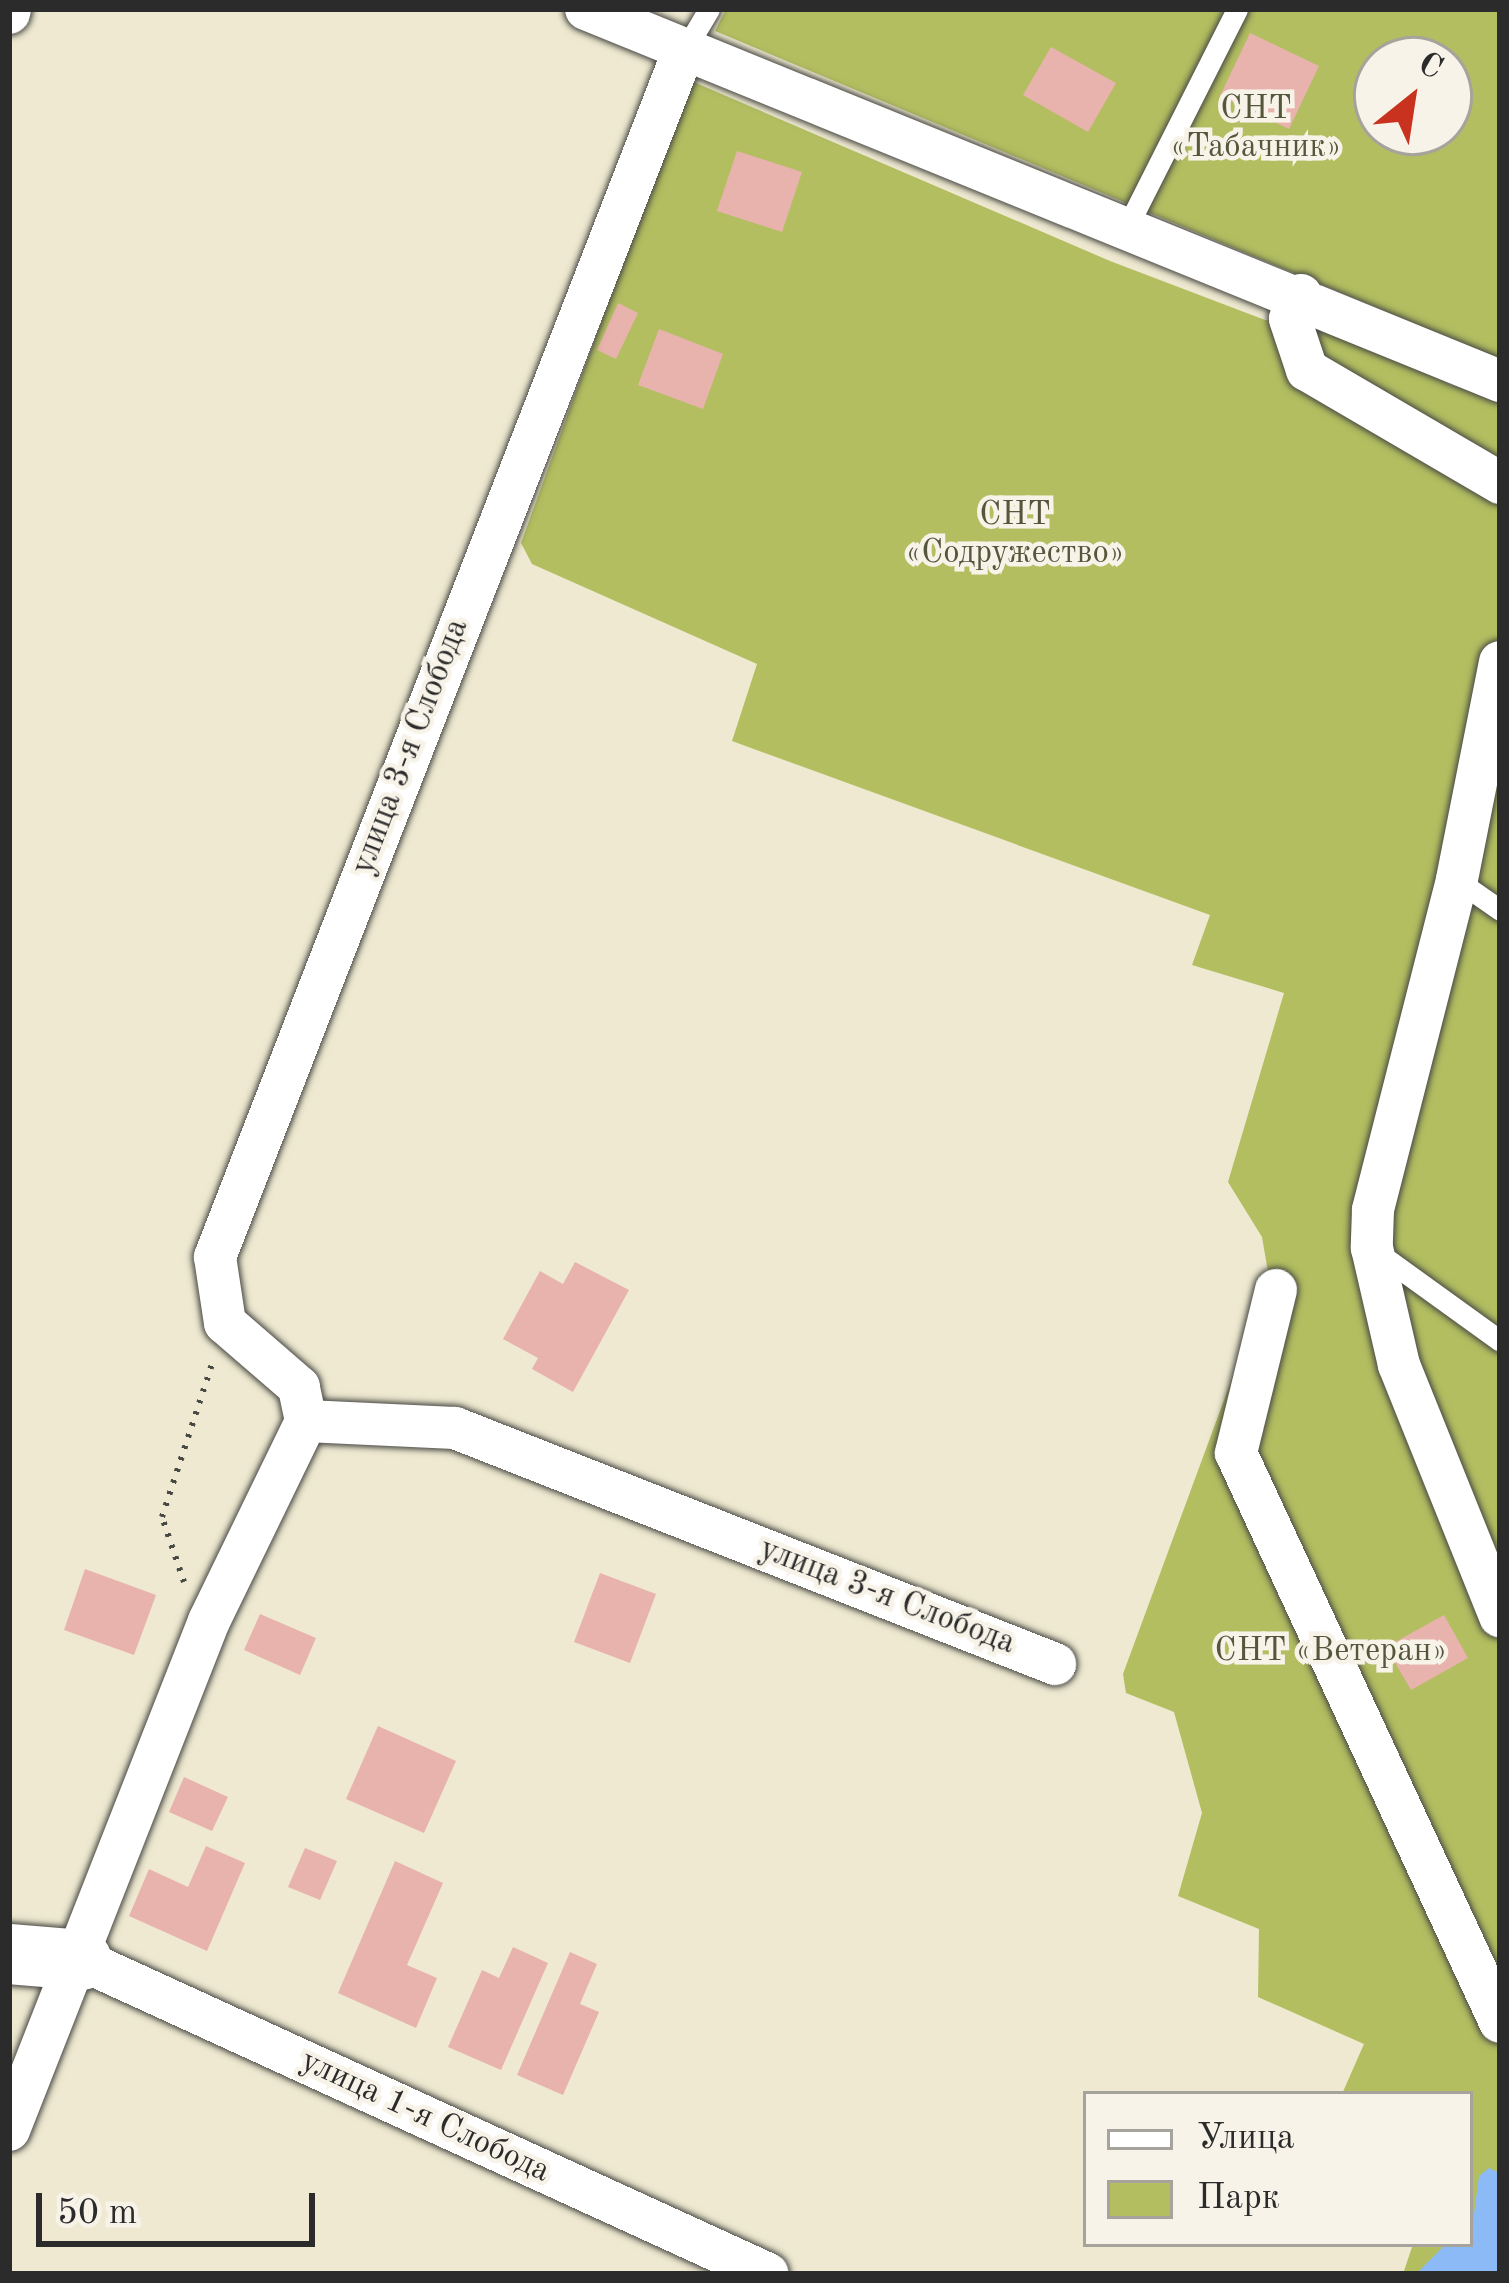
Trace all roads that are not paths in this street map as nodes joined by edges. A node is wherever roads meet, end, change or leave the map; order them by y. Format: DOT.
graph roads {
  1 [pos="586,9"];
  2 [pos="709,9"];
  3 [pos="1237,9"];
  4 [pos="683,52"];
  5 [pos="1127,227"];
  6 [pos="1301,295"];
  7 [pos="1500,381"];
  8 [pos="1500,483"];
  9 [pos="1500,662"];
  10 [pos="1457,880"];
  11 [pos="1500,910"];
  12 [pos="1372,1248"];
  13 [pos="1276,1290"];
  14 [pos="1500,1341"];
  15 [pos="306,1421"];
  16 [pos="1500,1616"];
  17 [pos="1055,1664"];
  18 [pos="9,1954"];
  19 [pos="82,1960"];
  20 [pos="1500,2022"];
  21 [pos="9,2130"];
  22 [pos="768,2274"];
  1 -- 4 [label="street"];
  2 -- 4 [label="lane"];
  3 -- 5 [label="lane"];
  4 -- 5 [label="street"];
  4 -- 15 [label="street, улица 3-я Слобода"];
  5 -- 6 [label="street"];
  6 -- 7 [label="street"];
  6 -- 8 [label="street"];
  9 -- 10 [label="street"];
  10 -- 11 [label="lane"];
  10 -- 12 [label="street"];
  12 -- 14 [label="lane"];
  12 -- 16 [label="street"];
  13 -- 20 [label="street"];
  15 -- 17 [label="street, улица 3-я Слобода"];
  15 -- 19 [label="street"];
  18 -- 19 [label="street"];
  19 -- 21 [label="street"];
  19 -- 22 [label="street, улица 1-я Слобода"];
}
